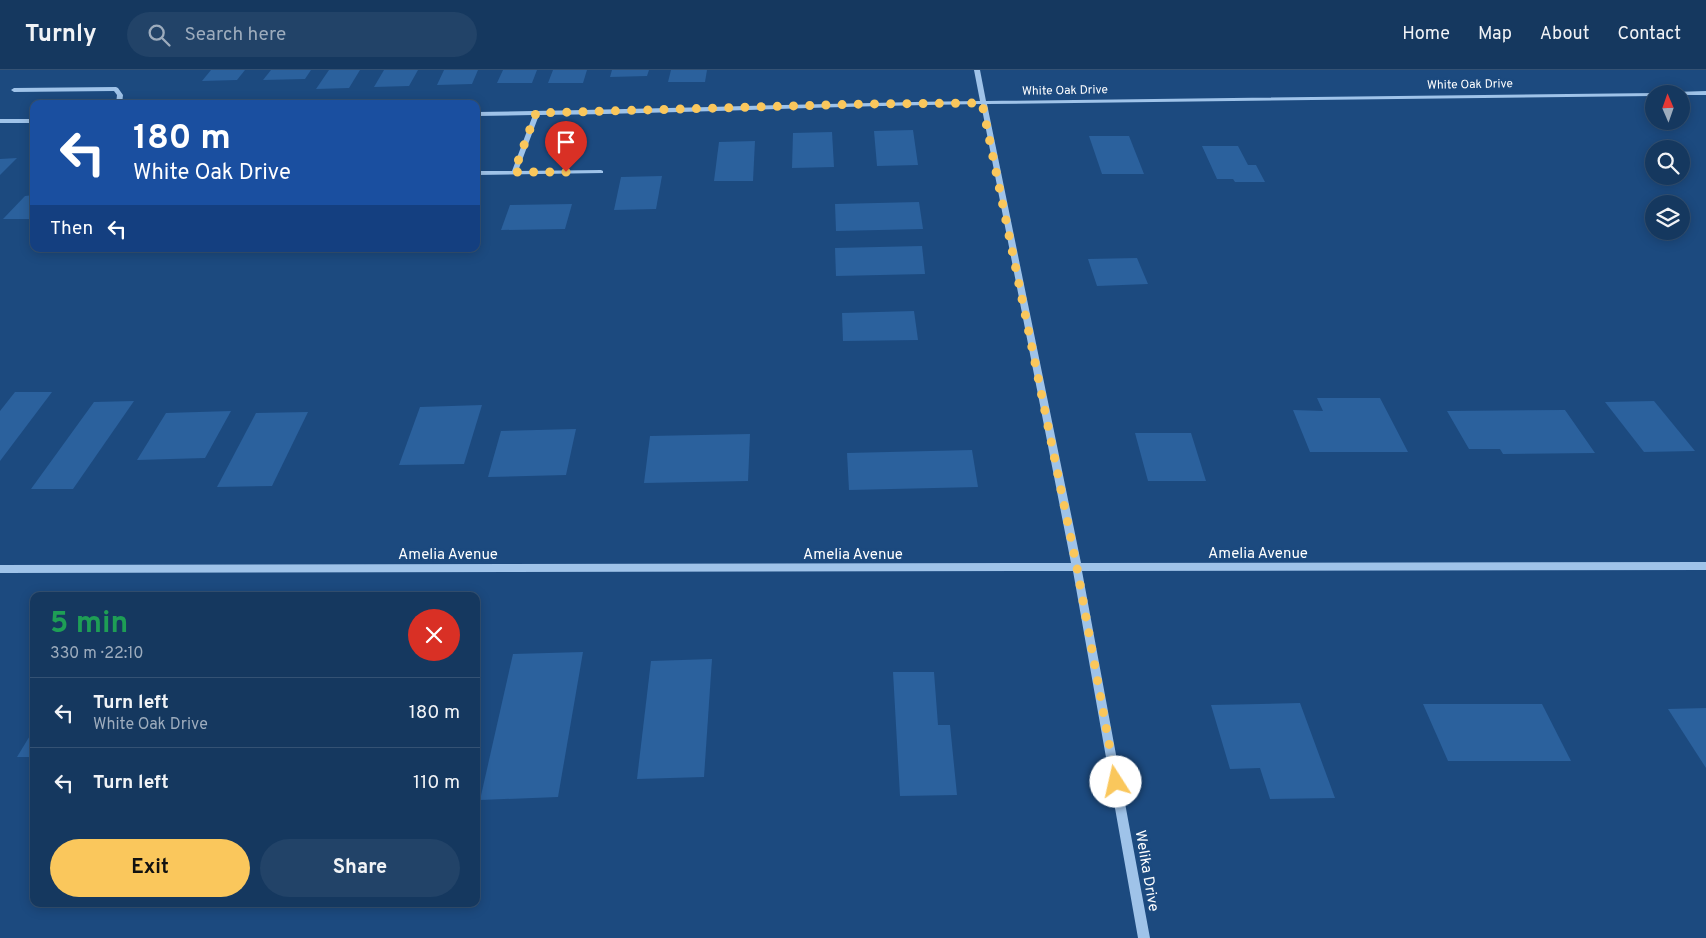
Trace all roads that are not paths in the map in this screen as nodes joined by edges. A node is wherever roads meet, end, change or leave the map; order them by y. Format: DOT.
graph roads {
  1 [pos="976,70"];
  2 [pos="14,90"];
  3 [pos="1706,93"];
  4 [pos="1645,94"];
  5 [pos="1690,94"];
  6 [pos="119,100"];
  7 [pos="982,103"];
  8 [pos="536,113"];
  9 [pos="480,114"];
  10 [pos="30,120"];
  11 [pos="0,121"];
  12 [pos="514,172"];
  13 [pos="601,172"];
  14 [pos="480,173"];
  15 [pos="1706,566"];
  16 [pos="1077,568"];
  17 [pos="0,569"];
  18 [pos="1144,938"];
  1 -- 7 [label="street, Welika Drive"];
  2 -- 6 [label="street"];
  3 -- 5 [label="street"];
  4 -- 7 [label="street, White Oak Drive"];
  7 -- 8 [label="street, White Oak Drive"];
  7 -- 16 [label="street, Welika Drive"];
  8 -- 9 [label="street, White Oak Drive"];
  8 -- 12 [label="street"];
  10 -- 11 [label="street"];
  12 -- 13 [label="street"];
  12 -- 14 [label="street"];
  15 -- 16 [label="street, Amelia Avenue"];
  16 -- 17 [label="street, Amelia Avenue"];
  16 -- 18 [label="street, Welika Drive"];
}
